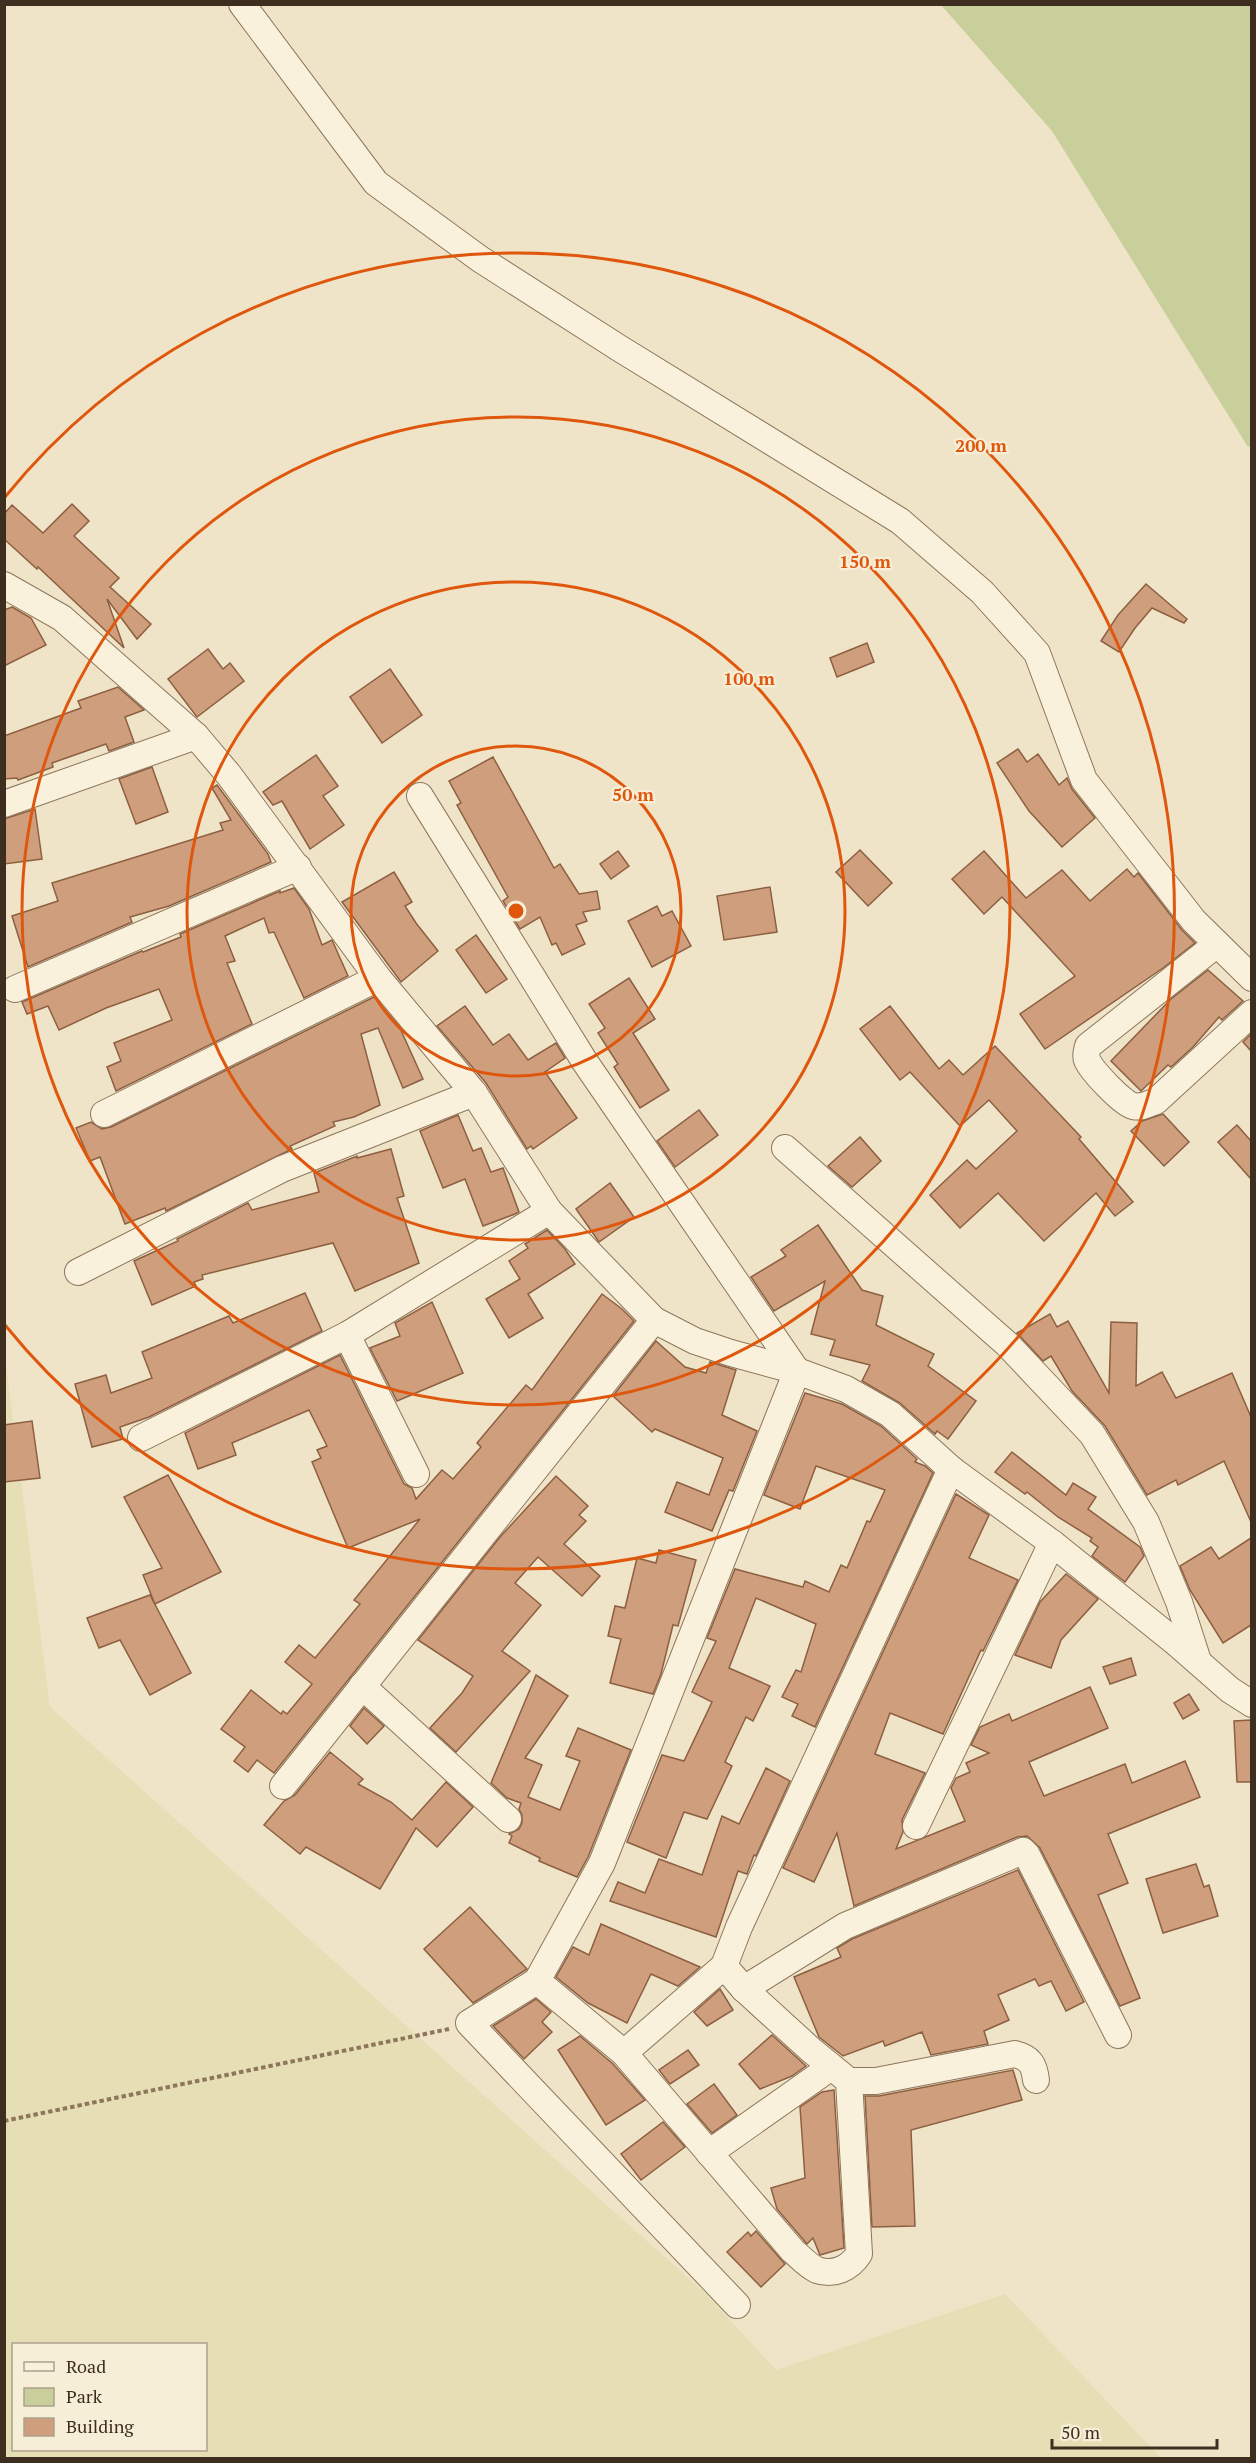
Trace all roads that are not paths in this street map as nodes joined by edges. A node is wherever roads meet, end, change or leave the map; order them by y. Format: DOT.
graph roads {
  1 [pos="242,4"];
  2 [pos="4,585"];
  3 [pos="196,736"];
  4 [pos="420,796"];
  5 [pos="4,804"];
  6 [pos="298,867"];
  7 [pos="1217,944"];
  8 [pos="378,978"];
  9 [pos="1251,978"];
  10 [pos="15,989"];
  11 [pos="1251,1013"];
  12 [pos="474,1093"];
  13 [pos="104,1114"];
  14 [pos="785,1148"];
  15 [pos="549,1211"];
  16 [pos="78,1272"];
  17 [pos="654,1320"];
  18 [pos="347,1335"];
  19 [pos="797,1371"];
  20 [pos="141,1438"];
  21 [pos="951,1469"];
  22 [pos="416,1474"];
  23 [pos="1052,1543"];
  24 [pos="1199,1662"];
  25 [pos="362,1686"];
  26 [pos="1251,1704"];
  27 [pos="284,1786"];
  28 [pos="508,1819"];
  29 [pos="916,1827"];
  30 [pos="724,1966"];
  31 [pos="537,1981"];
  32 [pos="744,1989"];
  33 [pos="1118,2035"];
  34 [pos="624,2053"];
  35 [pos="840,2074"];
  36 [pos="1036,2080"];
  37 [pos="709,2153"];
  38 [pos="736,2305"];
  1 -- 7 [label="street"];
  2 -- 3 [label="street"];
  3 -- 5 [label="street"];
  3 -- 6 [label="street"];
  4 -- 19 [label="street"];
  6 -- 8 [label="street"];
  6 -- 10 [label="street"];
  7 -- 9 [label="street"];
  7 -- 11 [label="street"];
  8 -- 12 [label="street"];
  8 -- 13 [label="street"];
  12 -- 15 [label="street"];
  12 -- 16 [label="street"];
  14 -- 24 [label="street"];
  15 -- 17 [label="street"];
  15 -- 18 [label="street"];
  17 -- 19 [label="street"];
  17 -- 25 [label="street"];
  18 -- 20 [label="street"];
  18 -- 22 [label="street"];
  19 -- 21 [label="street"];
  19 -- 31 [label="street"];
  21 -- 23 [label="street"];
  21 -- 30 [label="street"];
  23 -- 24 [label="street"];
  23 -- 29 [label="street"];
  24 -- 26 [label="street"];
  25 -- 27 [label="street"];
  25 -- 28 [label="street"];
  30 -- 32 [label="street"];
  30 -- 34 [label="street"];
  31 -- 34 [label="street"];
  31 -- 38 [label="street"];
  32 -- 33 [label="street"];
  32 -- 35 [label="street"];
  34 -- 37 [label="street"];
  35 -- 36 [label="street"];
  35 -- 37 [label="street"];
  35 -- 37 [label="street"];
}
